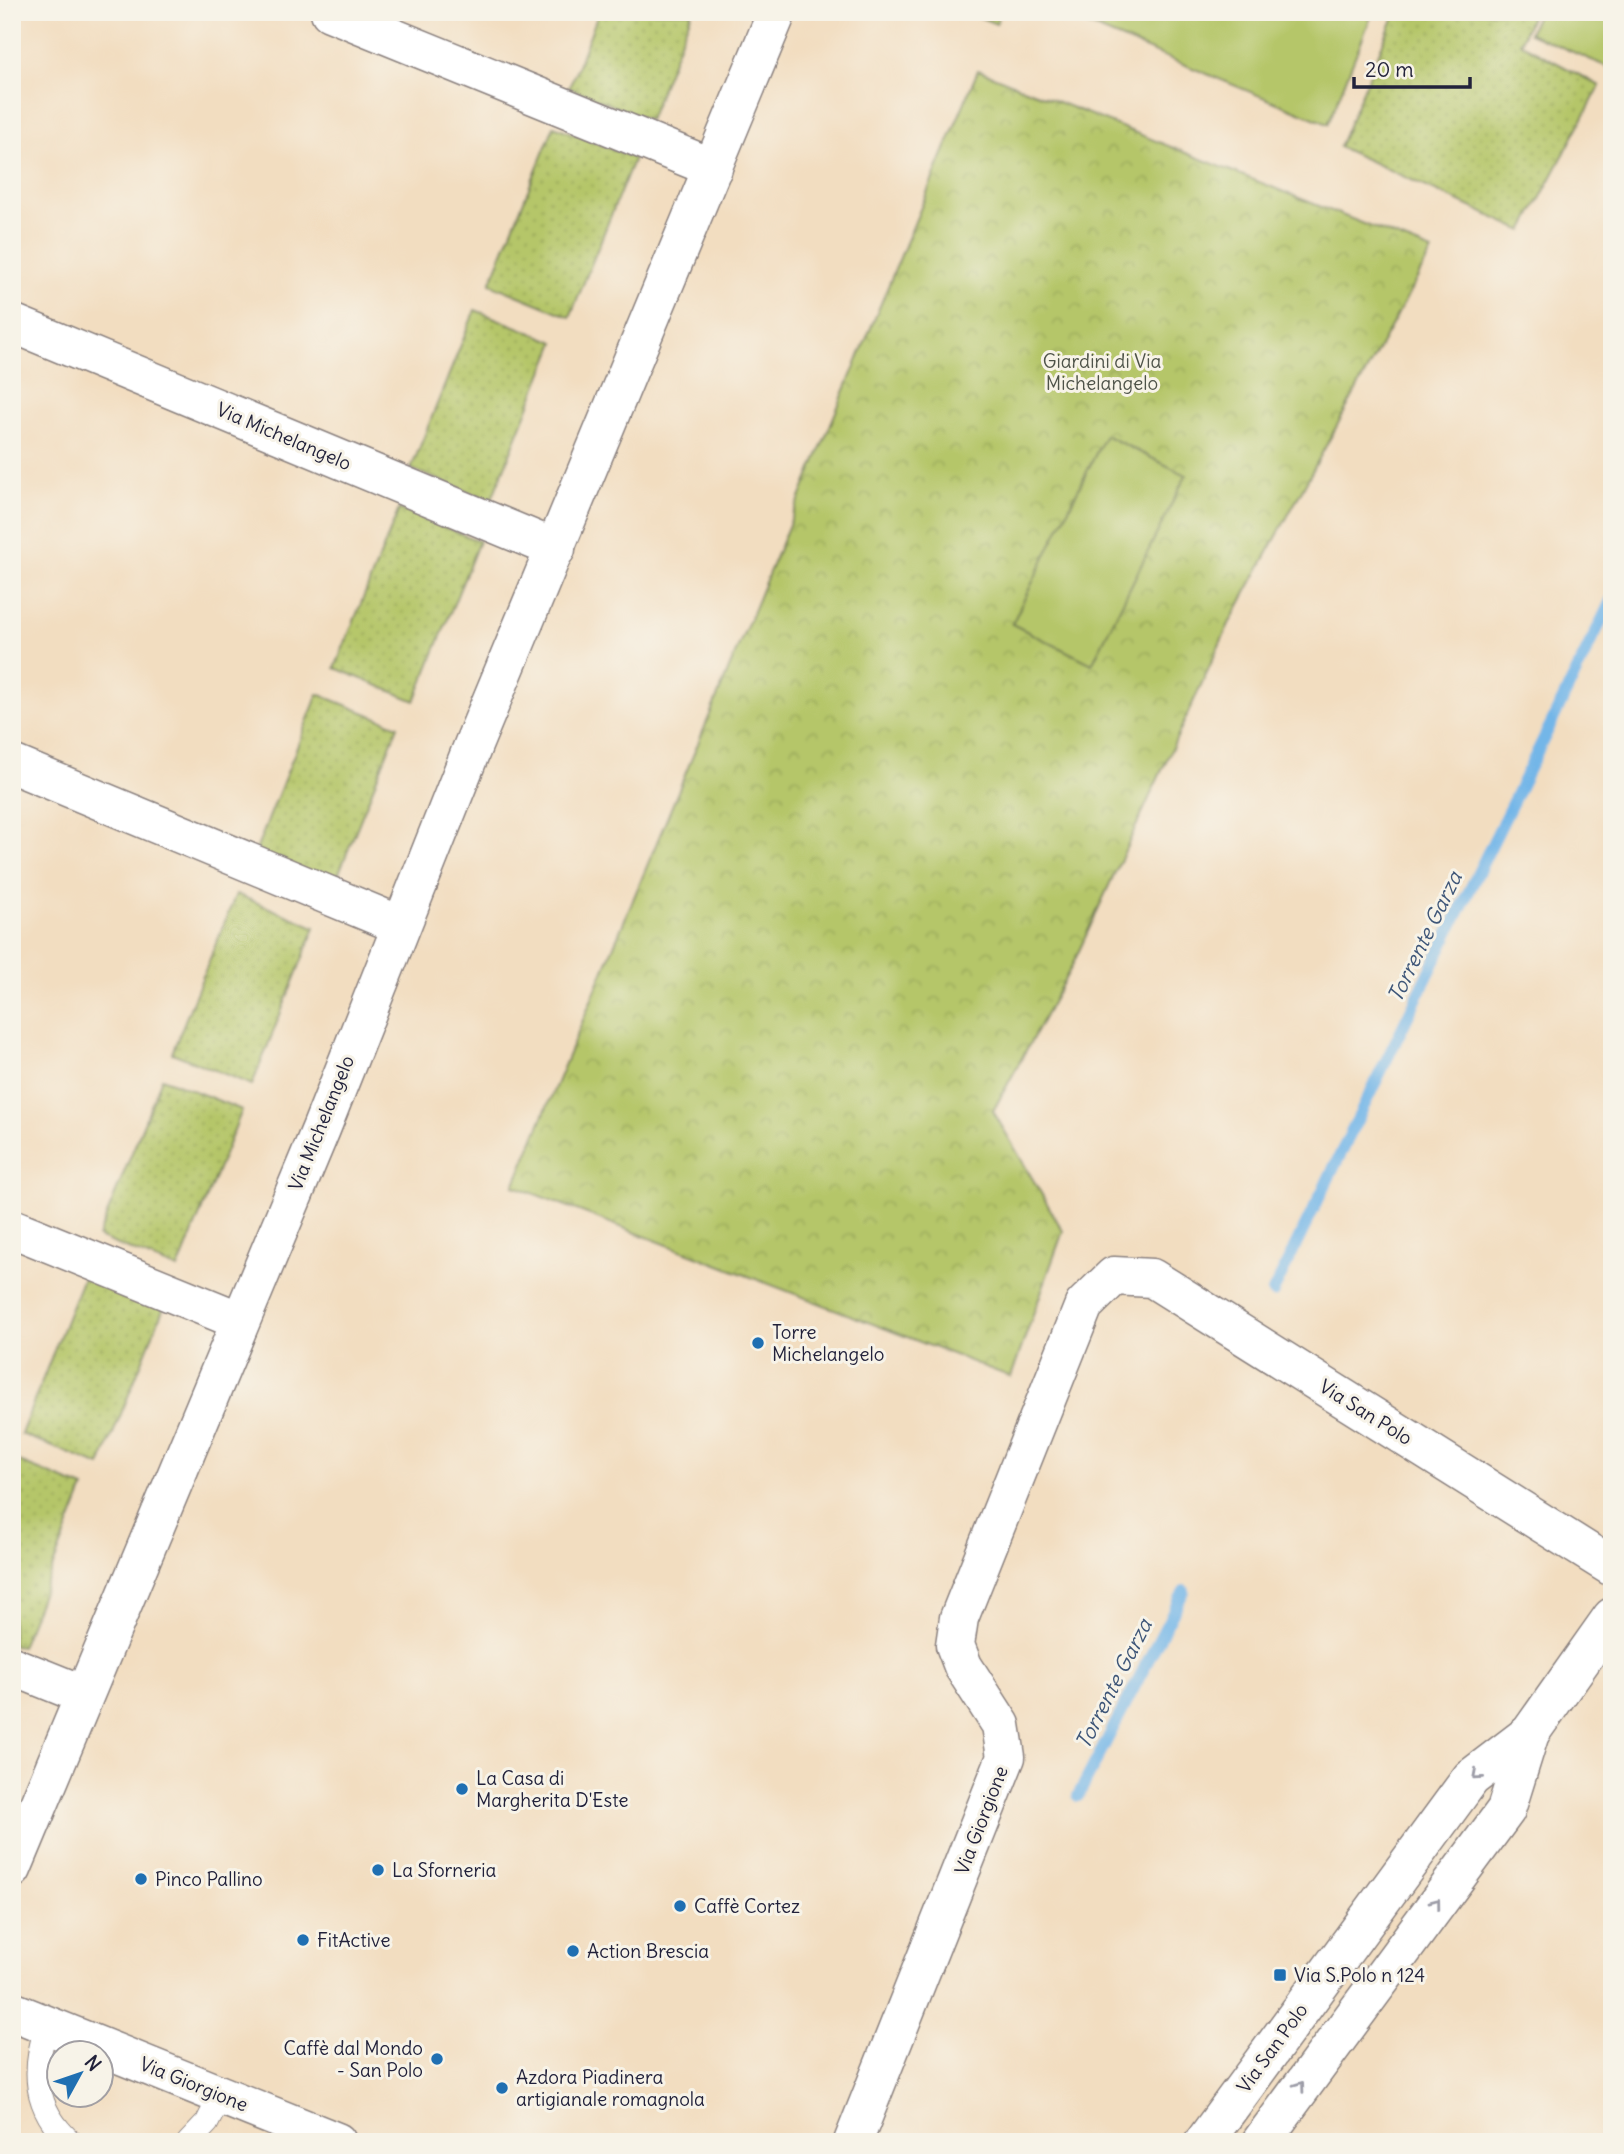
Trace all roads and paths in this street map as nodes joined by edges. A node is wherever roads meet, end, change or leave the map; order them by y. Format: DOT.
graph roads {
  1 [pos="330,12"];
  2 [pos="777,12"];
  3 [pos="712,168"];
  4 [pos="12,323"];
  5 [pos="556,549"];
  6 [pos="12,764"];
  7 [pos="400,925"];
  8 [pos="12,1228"];
  9 [pos="1114,1276"];
  10 [pos="238,1320"];
  11 [pos="1612,1567"];
  12 [pos="1612,1616"];
  13 [pos="12,1666"];
  14 [pos="84,1695"];
  15 [pos="1530,1733"];
  16 [pos="12,1868"];
  17 [pos="12,2011"];
  18 [pos="47,2025"];
  19 [pos="221,2095"];
  20 [pos="71,2142"];
  21 [pos="189,2142"];
  22 [pos="337,2142"];
  23 [pos="853,2142"];
  24 [pos="1204,2142"];
  25 [pos="1261,2142"];
  1 -- 3 [label="street"];
  2 -- 3 [label="street, Via Michelangelo"];
  3 -- 5 [label="street, Via Michelangelo"];
  4 -- 5 [label="street, Via Michelangelo"];
  5 -- 7 [label="street, Via Michelangelo"];
  6 -- 7 [label="street"];
  7 -- 10 [label="street, Via Michelangelo"];
  8 -- 10 [label="street"];
  9 -- 11 [label="street, Via San Polo"];
  9 -- 23 [label="street, Via Giorgione"];
  10 -- 14 [label="street, Via Michelangelo"];
  12 -- 15 [label="street, Via San Polo"];
  13 -- 14 [label="street"];
  14 -- 16 [label="street, Via Michelangelo"];
  15 -- 24 [label="street, Via San Polo, one-way"];
  25 -- 15 [label="street, Via San Polo, one-way"];
  17 -- 18 [label="street, Via Giorgione"];
  18 -- 19 [label="street, Via Giorgione"];
  18 -- 20 [label="lane"];
  19 -- 21 [label="lane"];
  19 -- 22 [label="street, Via Giorgione"];
}
